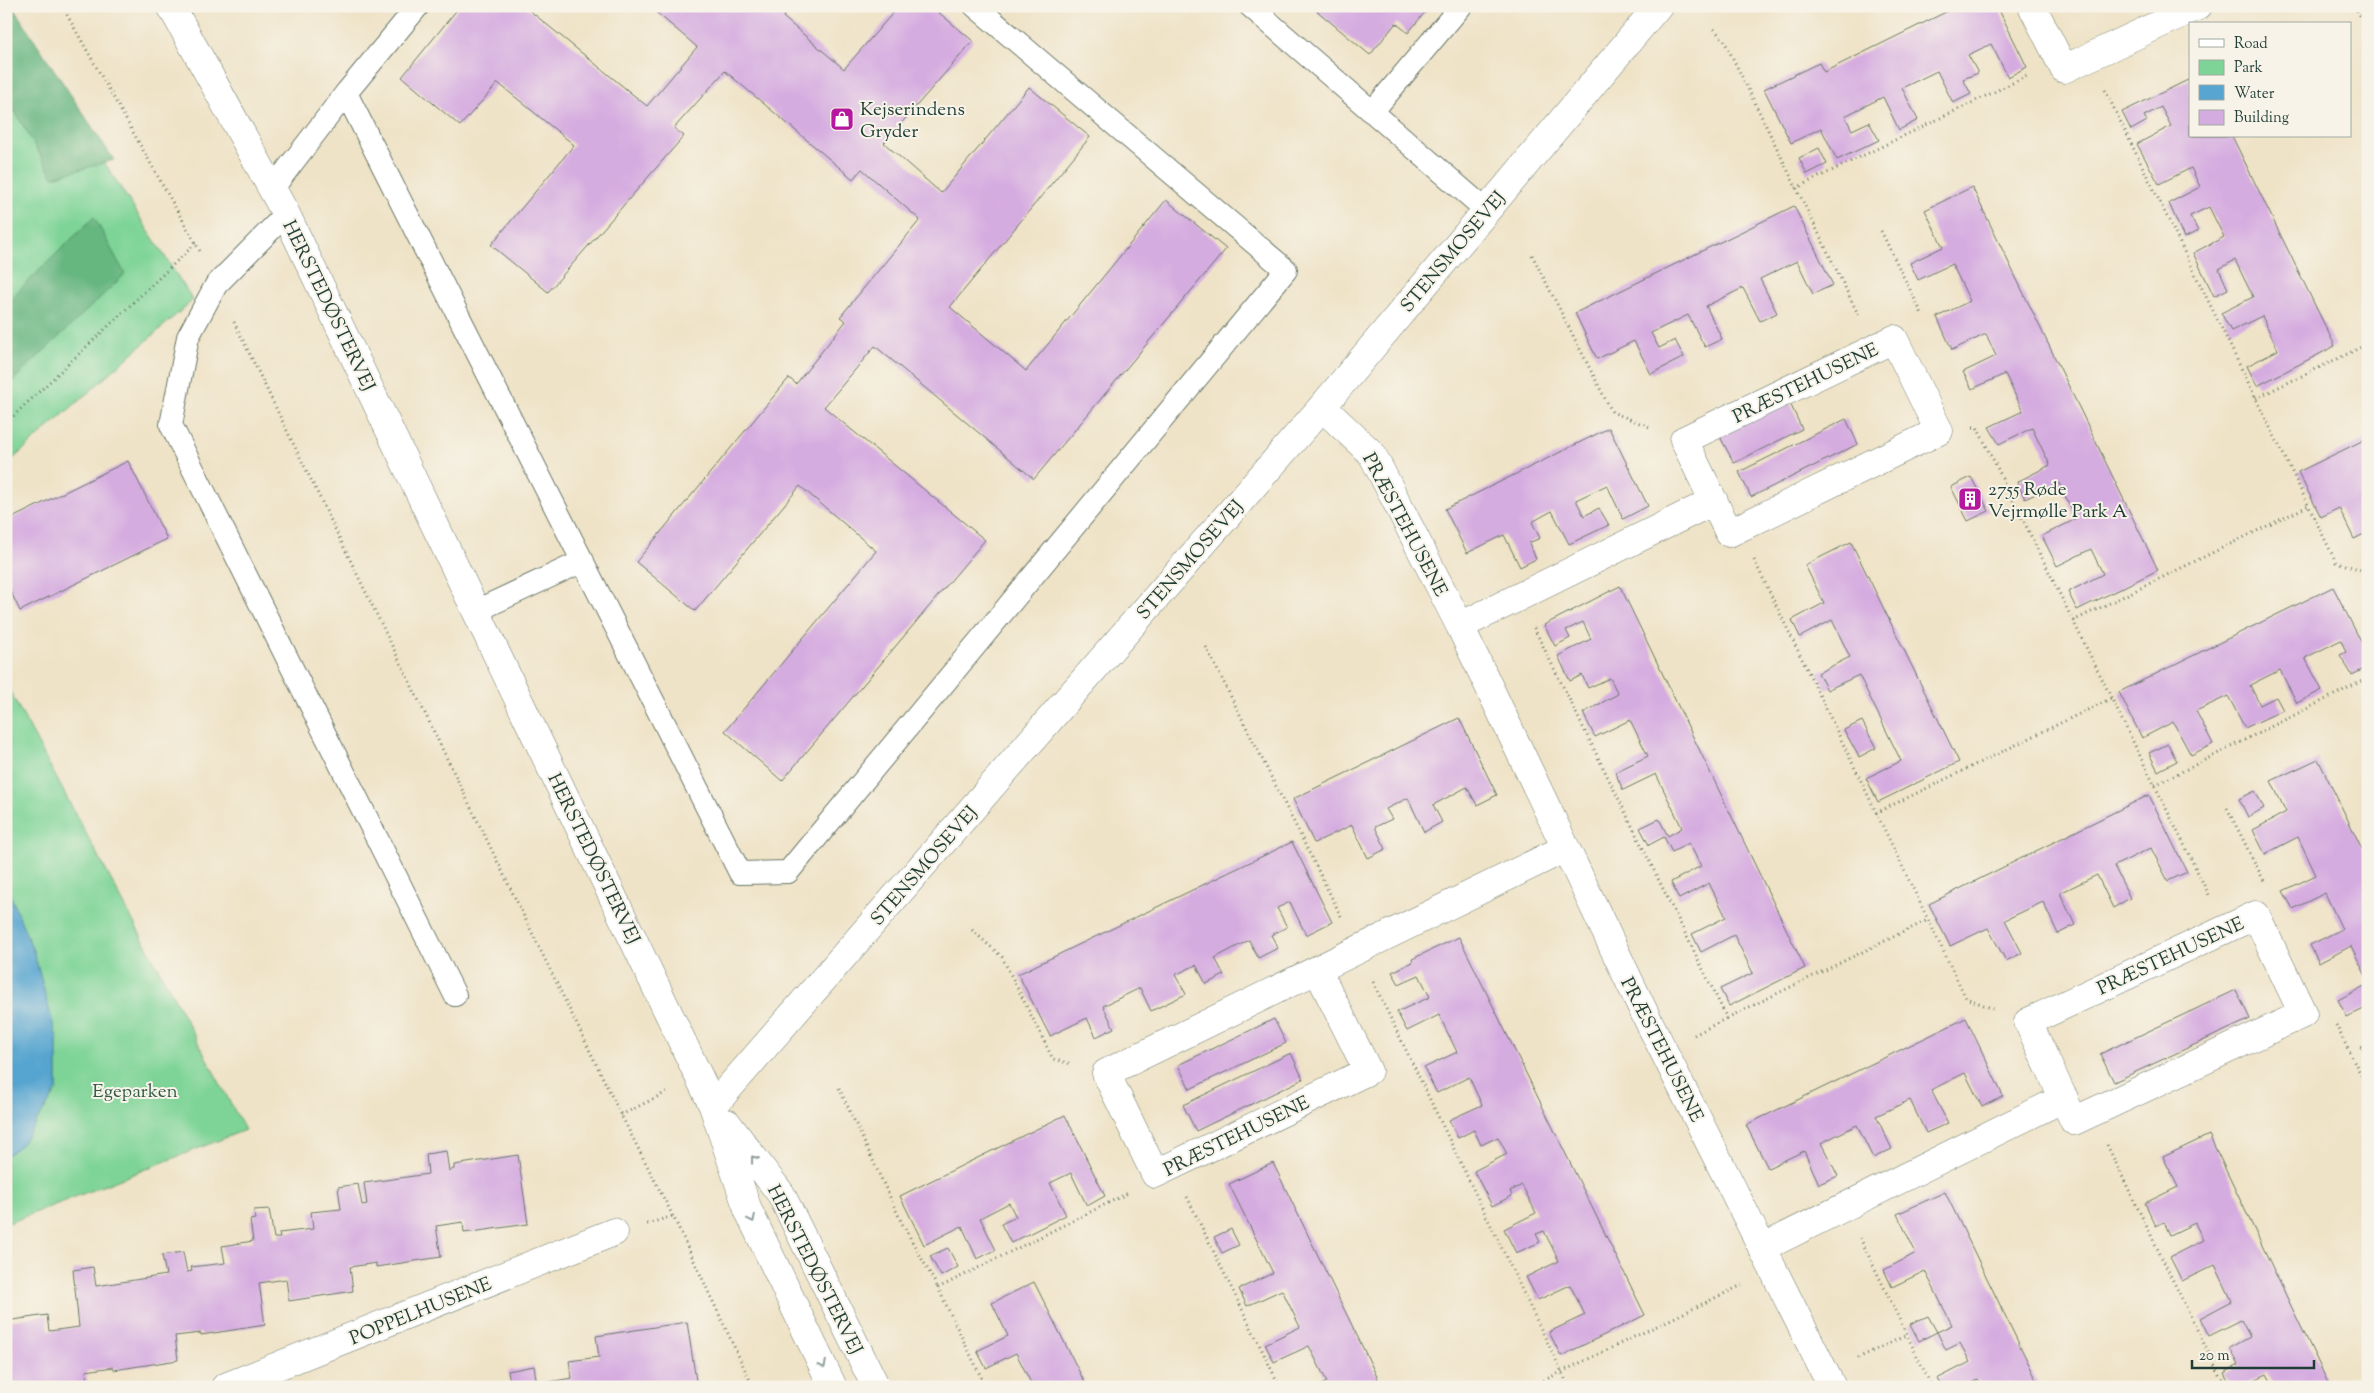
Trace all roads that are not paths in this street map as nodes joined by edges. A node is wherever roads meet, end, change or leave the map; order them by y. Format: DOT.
graph roads {
  1 [pos="418,6"];
  2 [pos="975,6"];
  3 [pos="1250,6"];
  4 [pos="1461,6"];
  5 [pos="1658,6"];
  6 [pos="2032,6"];
  7 [pos="2198,6"];
  8 [pos="174,8"];
  9 [pos="346,94"];
  10 [pos="1372,112"];
  11 [pos="273,188"];
  12 [pos="1487,211"];
  13 [pos="286,214"];
  14 [pos="1322,407"];
  15 [pos="1714,501"];
  16 [pos="583,561"];
  17 [pos="476,611"];
  18 [pos="1460,626"];
  19 [pos="1566,848"];
  20 [pos="1318,971"];
  21 [pos="455,995"];
  22 [pos="2064,1098"];
  23 [pos="714,1106"];
  24 [pos="614,1232"];
  25 [pos="1769,1258"];
  26 [pos="1829,1380"];
  27 [pos="225,1387"];
  28 [pos="834,1387"];
  29 [pos="876,1387"];
  1 -- 9 [label="lane"];
  2 -- 16 [label="lane"];
  3 -- 10 [label="lane"];
  4 -- 10 [label="lane"];
  5 -- 12 [label="street, STENSMOSEVEJ"];
  6 -- 7 [label="street"];
  8 -- 11 [label="street, HERSTEDØSTERVEJ"];
  9 -- 11 [label="lane"];
  9 -- 16 [label="lane"];
  10 -- 12 [label="lane"];
  11 -- 13 [label="street, HERSTEDØSTERVEJ"];
  12 -- 14 [label="street, STENSMOSEVEJ"];
  13 -- 17 [label="street, HERSTEDØSTERVEJ"];
  13 -- 21 [label="lane"];
  14 -- 18 [label="street, PRÆSTEHUSENE"];
  14 -- 23 [label="street, STENSMOSEVEJ"];
  15 -- 15 [label="street, PRÆSTEHUSENE"];
  15 -- 18 [label="street"];
  16 -- 17 [label="lane"];
  17 -- 23 [label="street, HERSTEDØSTERVEJ"];
  18 -- 19 [label="street, PRÆSTEHUSENE"];
  19 -- 20 [label="street"];
  19 -- 25 [label="street, PRÆSTEHUSENE"];
  20 -- 20 [label="street, PRÆSTEHUSENE"];
  22 -- 22 [label="street, PRÆSTEHUSENE"];
  22 -- 25 [label="street"];
  23 -- 28 [label="street, HERSTEDØSTERVEJ, one-way"];
  29 -- 23 [label="street, HERSTEDØSTERVEJ, one-way"];
  24 -- 27 [label="street, POPPELHUSENE"];
  25 -- 26 [label="street, PRÆSTEHUSENE"];
}
